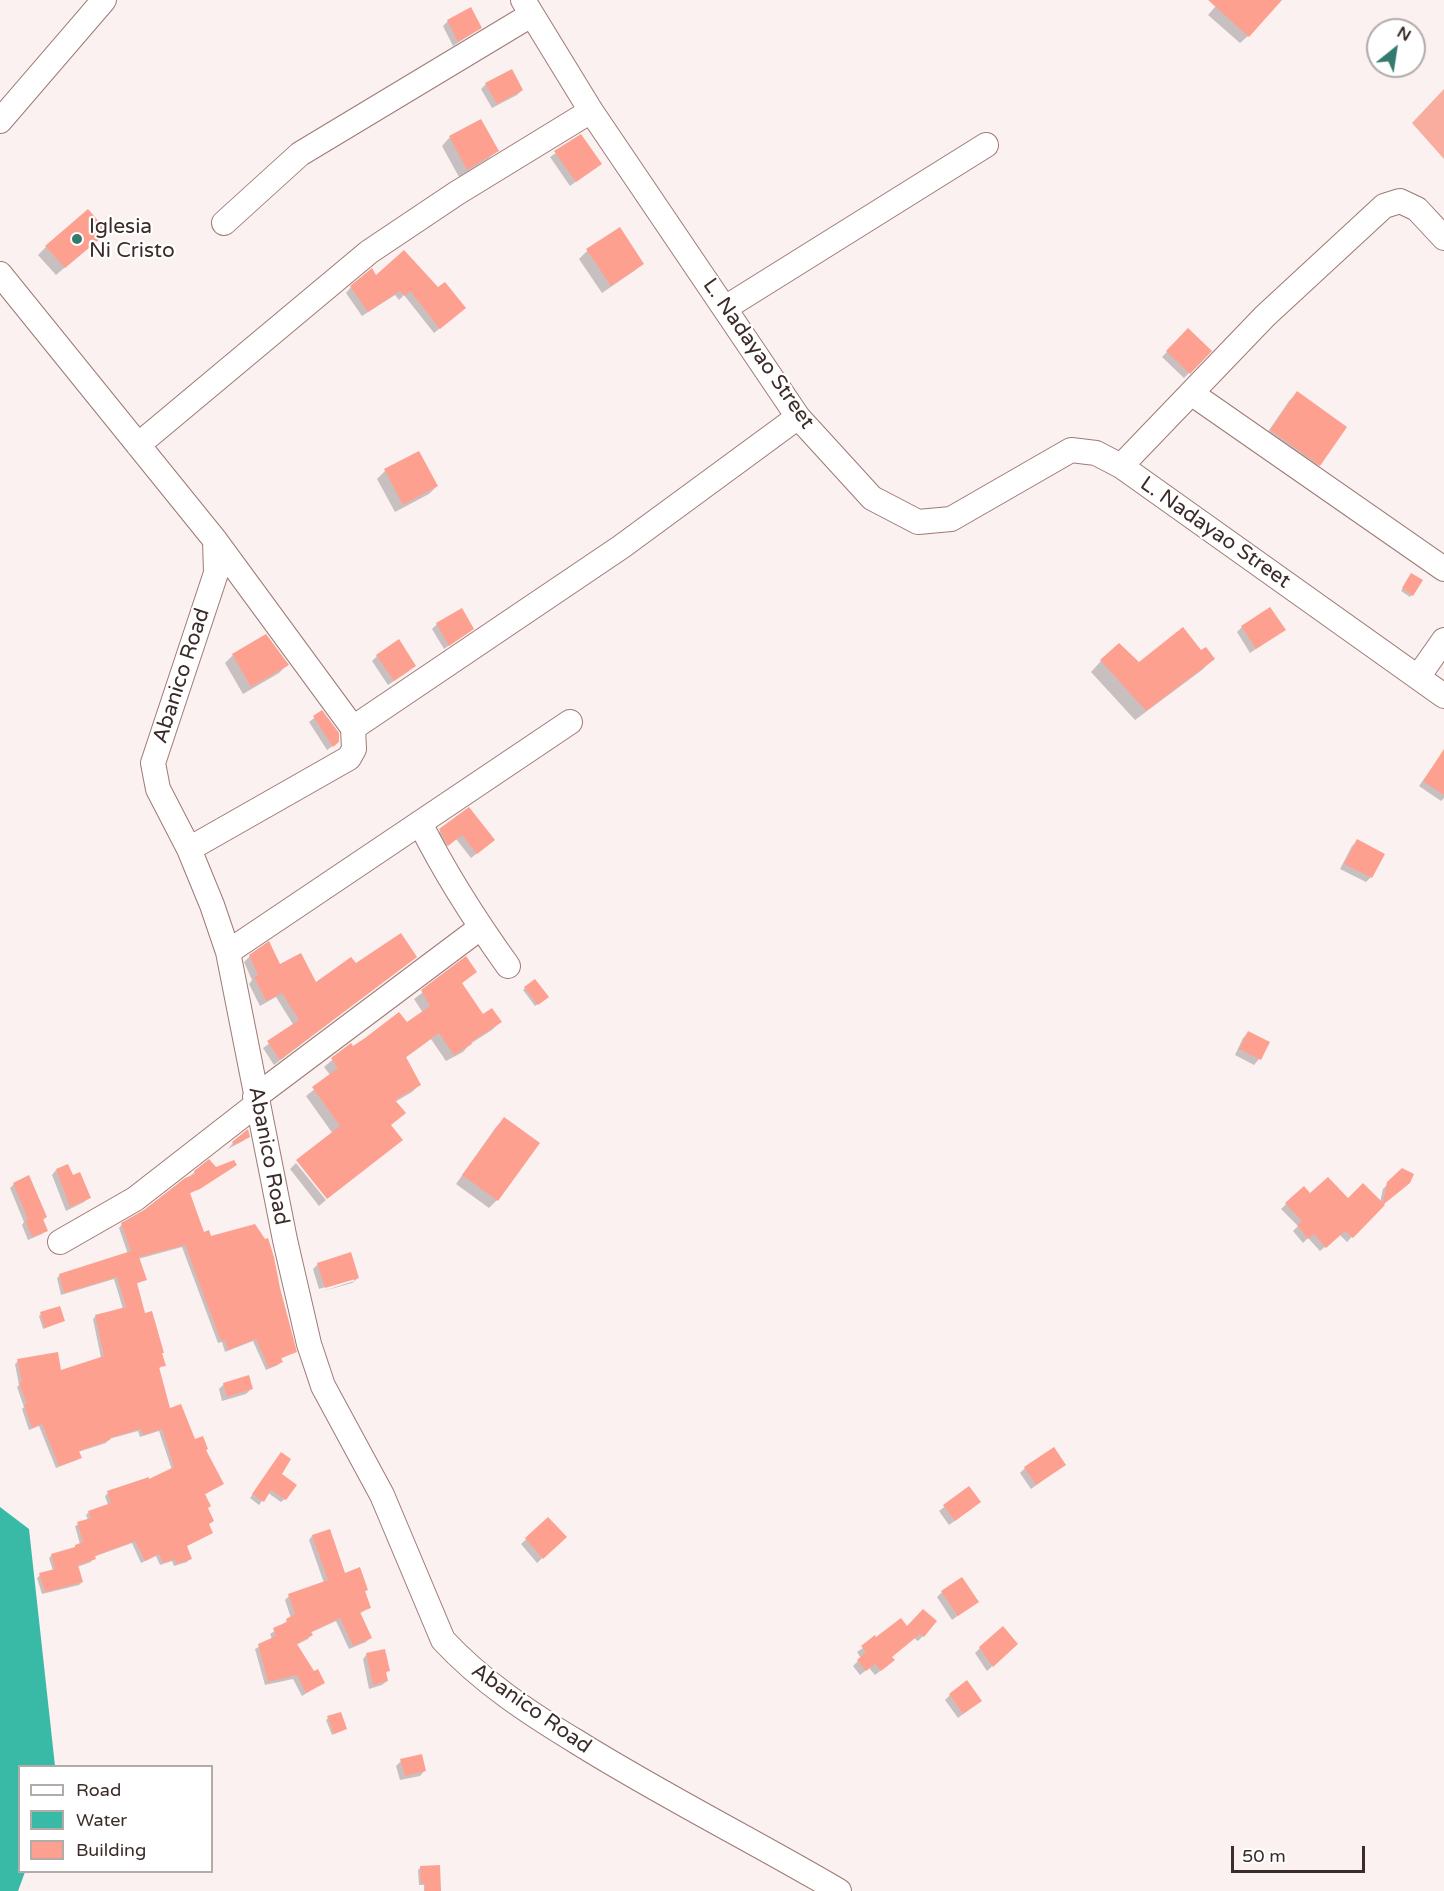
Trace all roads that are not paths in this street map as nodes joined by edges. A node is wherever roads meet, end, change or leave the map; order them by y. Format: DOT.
graph roads {
  1 [pos="97,3"];
  2 [pos="527,7"];
  3 [pos="591,111"];
  4 [pos="0,121"];
  5 [pos="986,145"];
  6 [pos="224,222"];
  7 [pos="1444,238"];
  8 [pos="0,274"];
  9 [pos="725,308"];
  10 [pos="1191,393"];
  11 [pos="798,417"];
  12 [pos="138,445"];
  13 [pos="1121,466"];
  14 [pos="215,540"];
  15 [pos="1444,569"];
  16 [pos="1444,640"];
  17 [pos="1418,677"];
  18 [pos="1444,696"];
  19 [pos="570,722"];
  20 [pos="353,728"];
  21 [pos="420,823"];
  22 [pos="189,849"];
  23 [pos="480,928"];
  24 [pos="228,952"];
  25 [pos="508,966"];
  26 [pos="256,1100"];
  27 [pos="60,1242"];
  28 [pos="839,1891"];
  1 -- 4 [label="street"];
  2 -- 3 [label="street, L. Nadayao Street"];
  2 -- 6 [label="street"];
  3 -- 9 [label="street, L. Nadayao Street"];
  3 -- 12 [label="street"];
  5 -- 9 [label="street"];
  7 -- 10 [label="street"];
  8 -- 12 [label="street"];
  9 -- 11 [label="street, L. Nadayao Street"];
  10 -- 13 [label="street"];
  10 -- 15 [label="street"];
  11 -- 13 [label="street, L. Nadayao Street"];
  11 -- 20 [label="street"];
  12 -- 14 [label="street"];
  13 -- 17 [label="street, L. Nadayao Street"];
  14 -- 20 [label="street"];
  14 -- 22 [label="street, Abanico Road"];
  16 -- 17 [label="street"];
  17 -- 18 [label="street, L. Nadayao Street"];
  19 -- 21 [label="street"];
  20 -- 22 [label="street"];
  21 -- 23 [label="street"];
  21 -- 24 [label="street"];
  22 -- 24 [label="street, Abanico Road"];
  23 -- 25 [label="street"];
  23 -- 26 [label="street"];
  24 -- 26 [label="street, Abanico Road"];
  26 -- 27 [label="street"];
  26 -- 28 [label="street, Abanico Road"];
}
